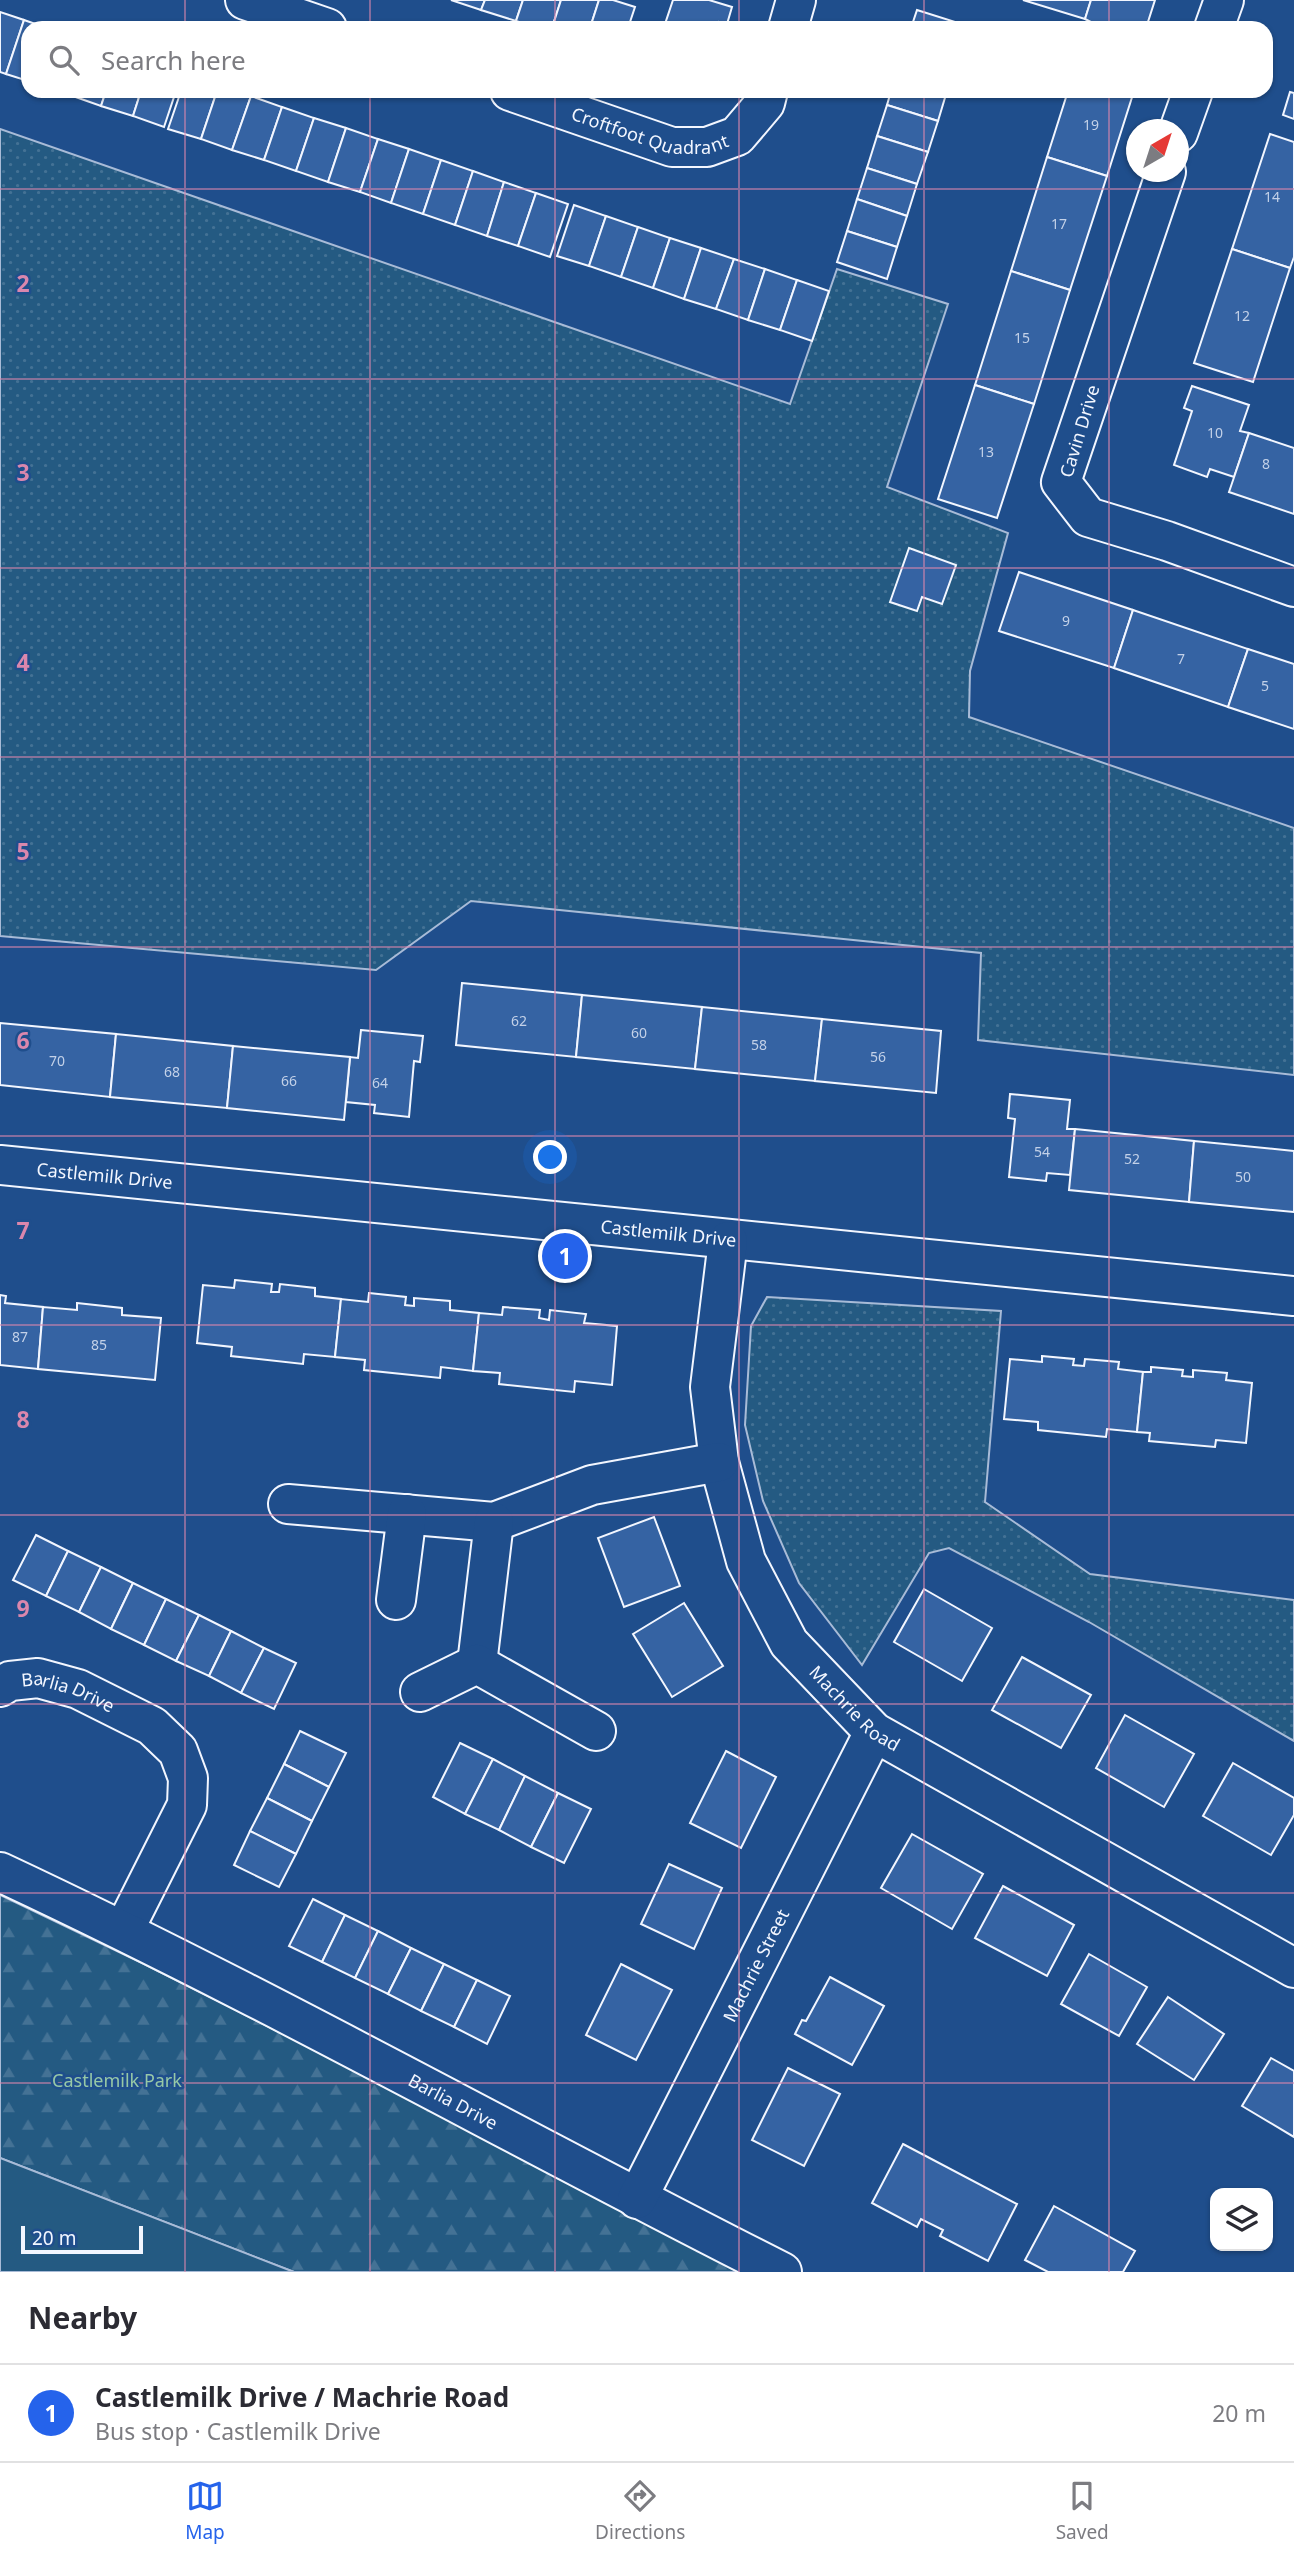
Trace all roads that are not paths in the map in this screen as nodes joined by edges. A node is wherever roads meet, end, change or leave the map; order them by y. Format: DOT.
graph roads {
  1 [pos="245,0"];
  2 [pos="796,0"];
  3 [pos="1224,0"];
  4 [pos="306,21"];
  5 [pos="790,21"];
  6 [pos="1216,21"];
  7 [pos="530,98"];
  8 [pos="766,98"];
  9 [pos="1191,98"];
  10 [pos="1183,119"];
  11 [pos="1163,182"];
  12 [pos="1294,587"];
  13 [pos="0,1165"];
  14 [pos="728,1241"];
  15 [pos="1294,1296"];
  16 [pos="719,1462"];
  17 [pos="288,1504"];
  18 [pos="407,1514"];
  19 [pos="494,1522"];
  20 [pos="396,1600"];
  21 [pos="477,1664"];
  22 [pos="0,1688"];
  23 [pos="420,1692"];
  24 [pos="596,1731"];
  25 [pos="874,1732"];
  26 [pos="0,1872"];
  27 [pos="124,1930"];
  28 [pos="1294,1968"];
  29 [pos="636,2199"];
  30 [pos="782,2272"];
  1 -- 4 [label="street"];
  2 -- 5 [label="street"];
  3 -- 6 [label="street"];
  7 -- 8 [label="street, Croftfoot Quadrant"];
  9 -- 10 [label="street"];
  11 -- 12 [label="street, Cavin Drive"];
  13 -- 14 [label="street, Castlemilk Drive"];
  14 -- 15 [label="street, Castlemilk Drive"];
  14 -- 16 [label="street, Machrie Road"];
  16 -- 19 [label="street"];
  16 -- 25 [label="street, Machrie Road"];
  17 -- 18 [label="street"];
  18 -- 19 [label="street"];
  18 -- 20 [label="street"];
  19 -- 21 [label="street"];
  21 -- 23 [label="street"];
  21 -- 24 [label="street"];
  22 -- 27 [label="street, Barlia Drive"];
  25 -- 28 [label="street, Machrie Road"];
  25 -- 29 [label="street, Machrie Street"];
  26 -- 27 [label="street, Barlia Drive"];
  27 -- 29 [label="street, Barlia Drive"];
  29 -- 30 [label="street, Barlia Drive"];
}
